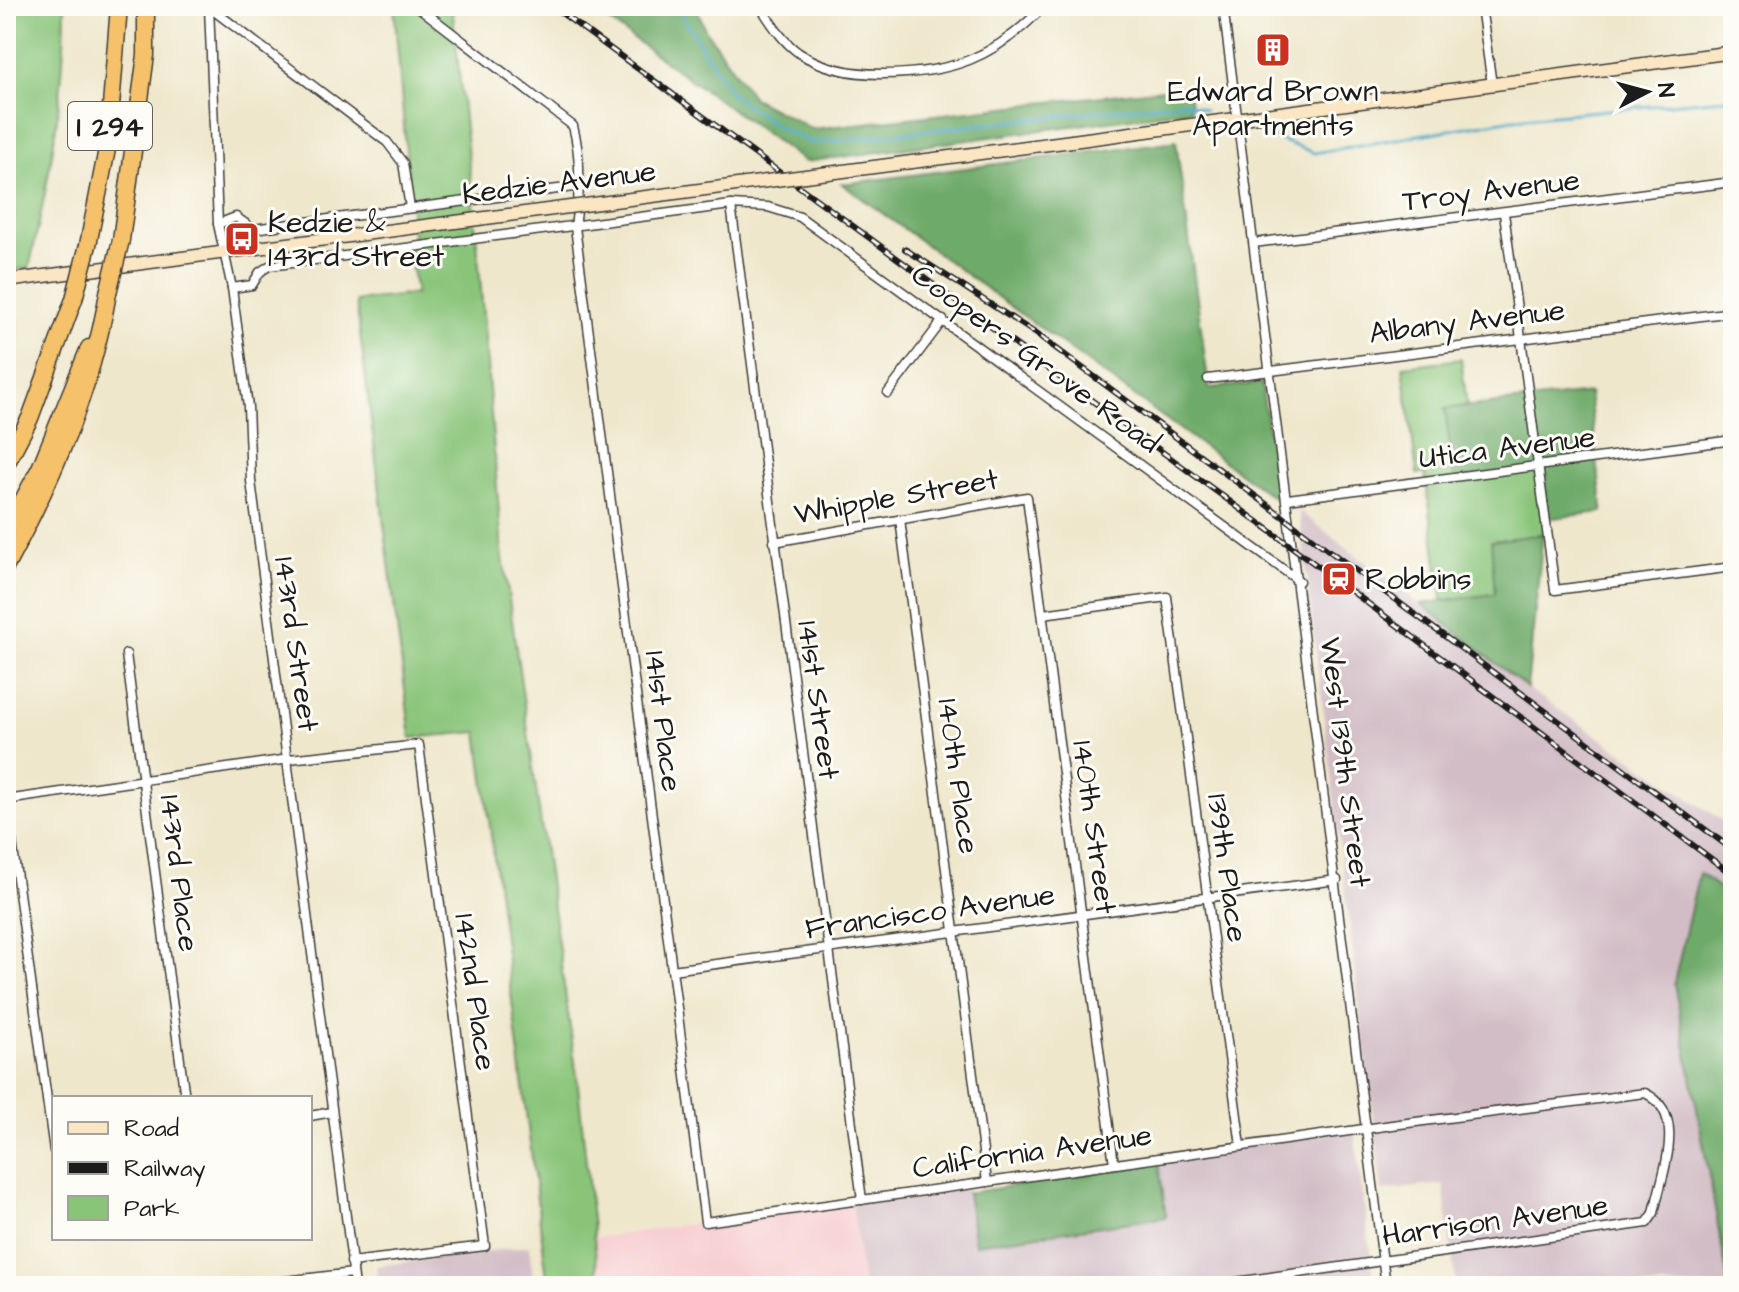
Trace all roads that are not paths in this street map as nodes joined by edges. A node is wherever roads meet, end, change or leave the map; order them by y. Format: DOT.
graph roads {
  1 [pos="119,6"];
  2 [pos="146,6"];
  3 [pos="417,6"];
  4 [pos="760,6"];
  5 [pos="1044,6"];
  6 [pos="1223,6"];
  7 [pos="1481,6"];
  8 [pos="209,7"];
  9 [pos="1733,52"];
  10 [pos="1492,85"];
  11 [pos="1238,120"];
  12 [pos="1733,182"];
  13 [pos="581,186"];
  14 [pos="731,205"];
  15 [pos="410,208"];
  16 [pos="1504,213"];
  17 [pos="218,224"];
  18 [pos="575,227"];
  19 [pos="1254,243"];
  20 [pos="222,251"];
  21 [pos="6,281"];
  22 [pos="232,288"];
  23 [pos="108,293"];
  24 [pos="1733,312"];
  25 [pos="943,320"];
  26 [pos="1521,339"];
  27 [pos="1271,371"];
  28 [pos="1208,379"];
  29 [pos="888,393"];
  30 [pos="30,418"];
  31 [pos="1733,440"];
  32 [pos="6,453"];
  33 [pos="6,464"];
  34 [pos="1538,468"];
  35 [pos="1027,497"];
  36 [pos="1288,499"];
  37 [pos="900,519"];
  38 [pos="6,532"];
  39 [pos="774,542"];
  40 [pos="6,566"];
  41 [pos="1733,567"];
  42 [pos="1299,581"];
  43 [pos="1043,614"];
  44 [pos="126,654"];
  45 [pos="289,759"];
  46 [pos="143,779"];
  47 [pos="6,799"];
  48 [pos="1337,880"];
  49 [pos="1208,896"];
  50 [pos="1083,914"];
  51 [pos="955,931"];
  52 [pos="827,949"];
  53 [pos="672,970"];
  54 [pos="1645,1093"];
  55 [pos="185,1096"];
  56 [pos="332,1112"];
  57 [pos="312,1116"];
  58 [pos="1366,1128"];
  59 [pos="52,1136"];
  60 [pos="1241,1146"];
  61 [pos="1114,1164"];
  62 [pos="987,1182"];
  63 [pos="862,1200"];
  64 [pos="705,1222"];
  65 [pos="1383,1260"];
  66 [pos="351,1262"];
  67 [pos="353,1273"];
  68 [pos="244,1286"];
  69 [pos="355,1286"];
  70 [pos="1208,1286"];
  71 [pos="1386,1286"];
  1 -- 30 [label="highway, I 294, bridge"];
  2 -- 23 [label="highway, I 294, bridge"];
  3 -- 13 [label="street, 141st Place"];
  4 -- 5 [label="street"];
  6 -- 11 [label="street, West 139th Street"];
  7 -- 10 [label="street"];
  8 -- 15 [label="street"];
  8 -- 17 [label="street, 143rd Street"];
  9 -- 10 [label="main road, Kedzie Avenue"];
  10 -- 11 [label="main road, Kedzie Avenue"];
  11 -- 19 [label="street, West 139th Street"];
  11 -- 20 [label="main road, Kedzie Avenue, bridge"];
  12 -- 16 [label="street, Troy Avenue"];
  13 -- 15 [label="street"];
  13 -- 18 [label="street, 141st Place"];
  14 -- 18 [label="street, Coopers Grove Road"];
  14 -- 25 [label="street, Coopers Grove Road"];
  14 -- 39 [label="street, 141st Street"];
  15 -- 17 [label="street"];
  16 -- 19 [label="street, Troy Avenue"];
  16 -- 26 [label="street"];
  17 -- 20 [label="street, 143rd Street"];
  18 -- 22 [label="street, Coopers Grove Road"];
  18 -- 53 [label="street, 141st Place"];
  19 -- 27 [label="street, West 139th Street"];
  20 -- 21 [label="main road, Kedzie Avenue"];
  20 -- 22 [label="street, 143rd Street"];
  22 -- 45 [label="street, 143rd Street"];
  23 -- 38 [label="highway, I 294"];
  23 -- 40 [label="highway"];
  24 -- 26 [label="street, Albany Avenue"];
  25 -- 29 [label="street"];
  25 -- 42 [label="street, Coopers Grove Road"];
  26 -- 27 [label="street, Albany Avenue"];
  26 -- 34 [label="street"];
  27 -- 28 [label="street, Albany Avenue"];
  27 -- 36 [label="street, West 139th Street"];
  30 -- 32 [label="highway"];
  30 -- 33 [label="highway, I 294"];
  31 -- 34 [label="street, Utica Avenue"];
  34 -- 36 [label="street, Utica Avenue"];
  34 -- 41 [label="street"];
  35 -- 37 [label="street, Whipple Street"];
  35 -- 43 [label="street, 140th Street"];
  36 -- 42 [label="street, West 139th Street"];
  37 -- 39 [label="street, Whipple Street"];
  37 -- 51 [label="street, 140th Place"];
  39 -- 52 [label="street, 141st Street"];
  42 -- 48 [label="street, West 139th Street"];
  43 -- 49 [label="street, 139th Place"];
  43 -- 50 [label="street, 140th Street"];
  44 -- 46 [label="street, 143rd Place"];
  45 -- 46 [label="street"];
  45 -- 56 [label="street, 143rd Street"];
  45 -- 66 [label="street, 142nd Place"];
  46 -- 47 [label="street"];
  46 -- 55 [label="street, 143rd Place"];
  47 -- 59 [label="street"];
  48 -- 49 [label="street, Francisco Avenue"];
  48 -- 58 [label="street, West 139th Street"];
  49 -- 50 [label="street, Francisco Avenue"];
  49 -- 60 [label="street, 139th Place"];
  50 -- 51 [label="street, Francisco Avenue"];
  50 -- 61 [label="street, 140th Street"];
  51 -- 52 [label="street, Francisco Avenue"];
  51 -- 62 [label="street, 140th Place"];
  52 -- 53 [label="street, Francisco Avenue"];
  52 -- 63 [label="street, 141st Street"];
  53 -- 64 [label="street, 141st Place"];
  54 -- 58 [label="street, California Avenue"];
  54 -- 65 [label="street, Harrison Avenue"];
  56 -- 57 [label="street"];
  56 -- 66 [label="street, 143rd Street"];
  58 -- 60 [label="street, California Avenue"];
  58 -- 65 [label="street, West 139th Street"];
  60 -- 61 [label="street, California Avenue"];
  61 -- 62 [label="street, California Avenue"];
  62 -- 63 [label="street, California Avenue"];
  63 -- 64 [label="street, California Avenue"];
  65 -- 70 [label="street, Harrison Avenue"];
  65 -- 71 [label="street, West 139th Street"];
  66 -- 67 [label="street, 143rd Street"];
  67 -- 68 [label="street"];
  67 -- 69 [label="street, 143rd Street"];
}
